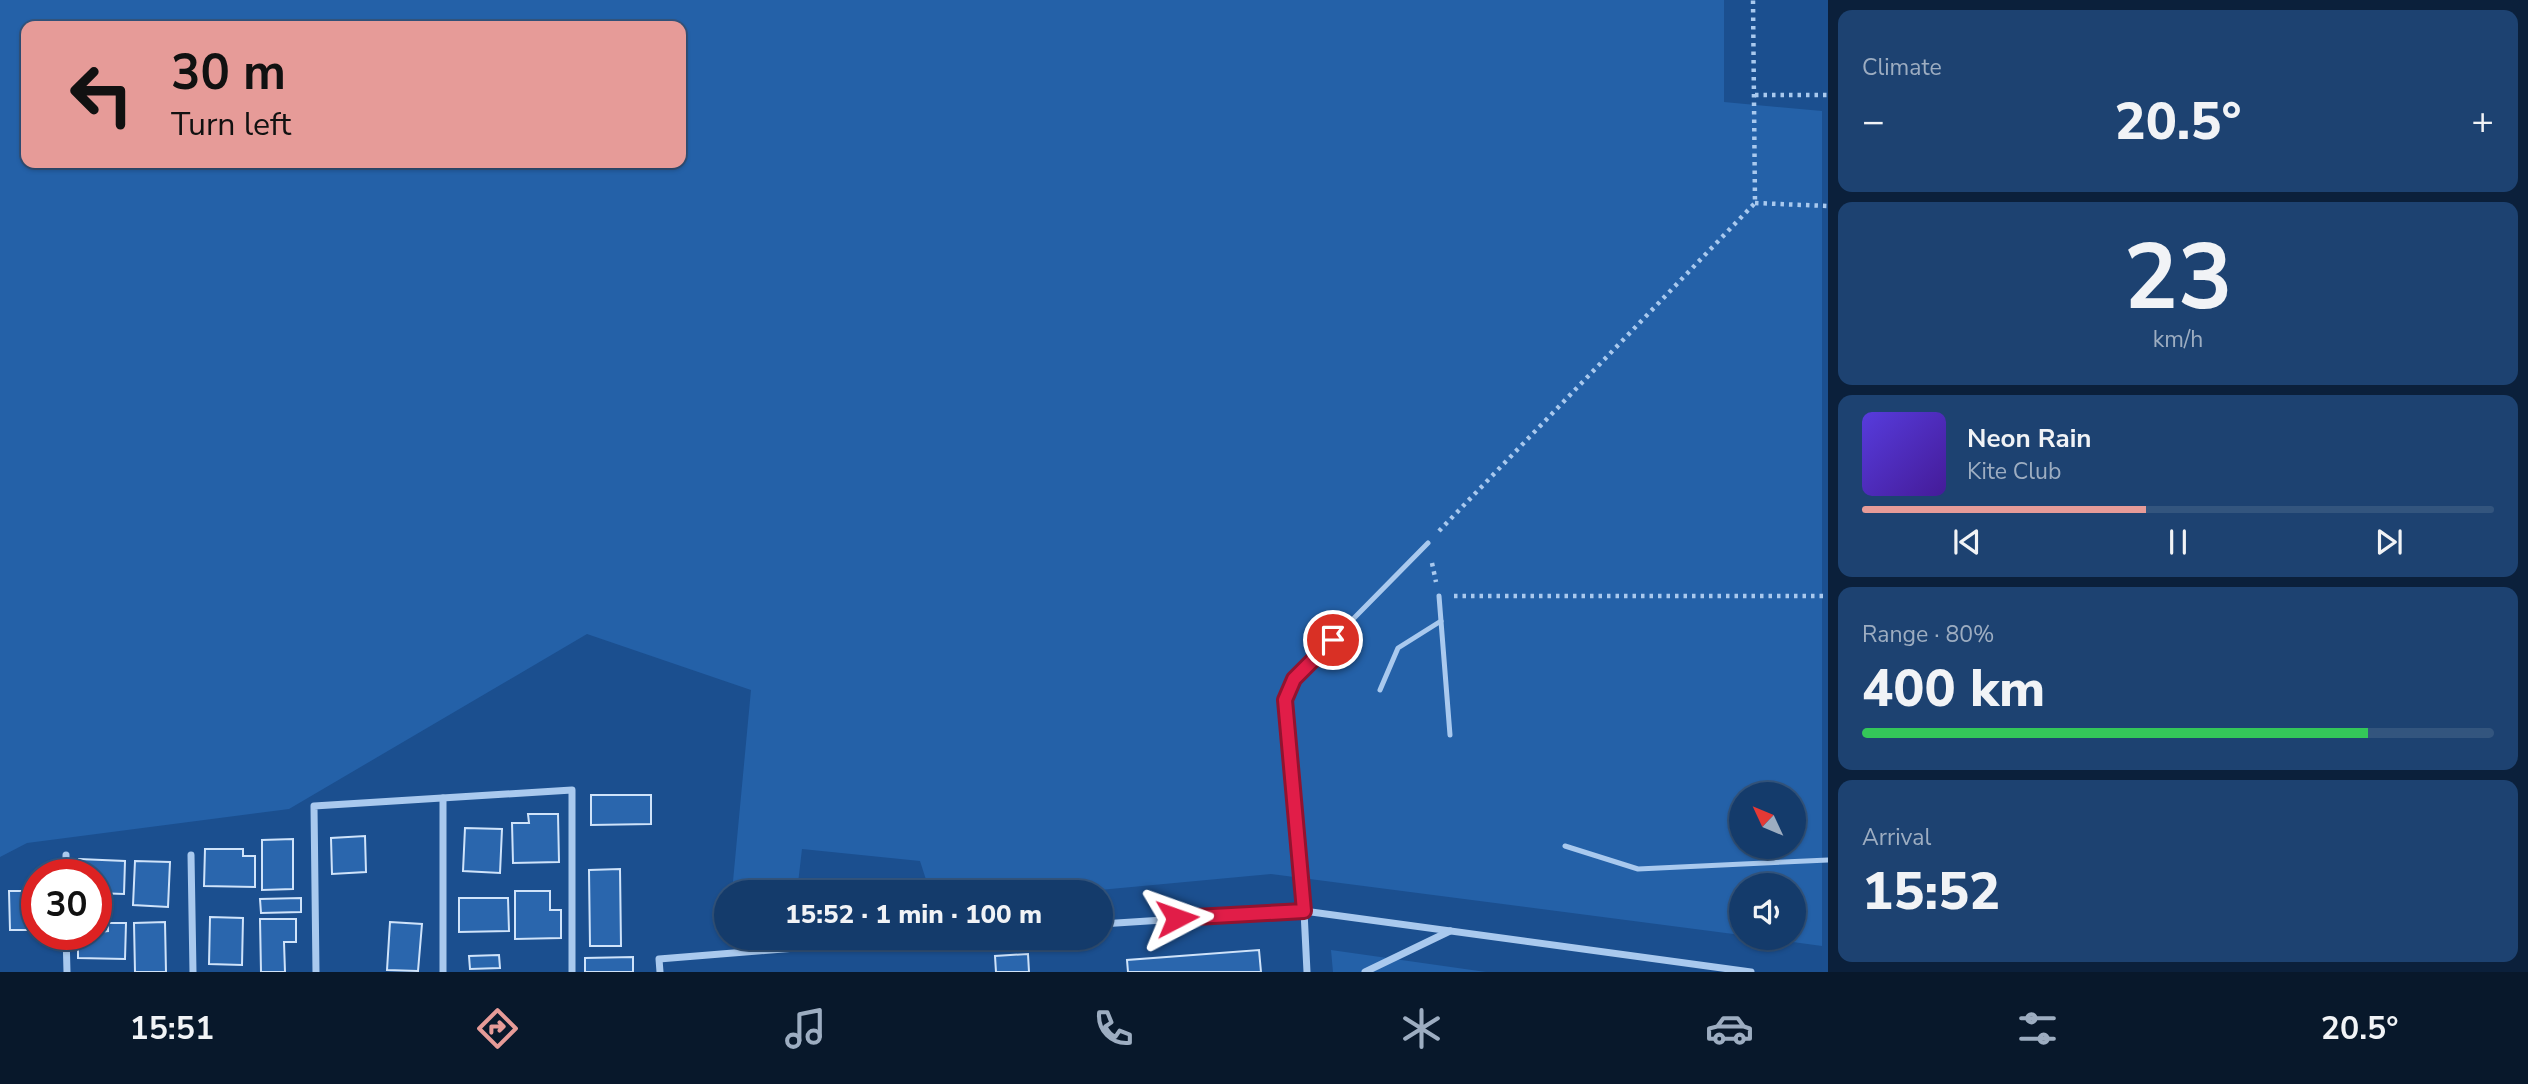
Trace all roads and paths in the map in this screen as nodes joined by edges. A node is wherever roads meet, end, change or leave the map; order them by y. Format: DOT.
graph roads {
  1 [pos="1753,0"];
  2 [pos="1755,95"];
  3 [pos="1828,95"];
  4 [pos="1755,203"];
  5 [pos="1828,206"];
  6 [pos="1428,543"];
  7 [pos="1439,596"];
  8 [pos="1828,596"];
  9 [pos="1441,621"];
  10 [pos="1380,690"];
  11 [pos="1450,736"];
  12 [pos="443,798"];
  13 [pos="1565,846"];
  14 [pos="66,855"];
  15 [pos="191,855"];
  16 [pos="66,859"];
  17 [pos="1828,860"];
  18 [pos="1304,911"];
  19 [pos="1113,922"];
  20 [pos="1451,931"];
  21 [pos="66,950"];
  22 [pos="771,950"];
  23 [pos="67,972"];
  24 [pos="192,972"];
  25 [pos="316,972"];
  26 [pos="443,972"];
  27 [pos="572,972"];
  28 [pos="660,972"];
  29 [pos="1307,972"];
  30 [pos="1365,972"];
  31 [pos="1751,972"];
  1 -- 2 [label="path"];
  2 -- 3 [label="path"];
  2 -- 4 [label="path"];
  4 -- 5 [label="path"];
  4 -- 6 [label="path"];
  6 -- 7 [label="path"];
  6 -- 18 [label="lane"];
  7 -- 8 [label="path"];
  7 -- 9 [label="lane"];
  9 -- 10 [label="lane"];
  9 -- 11 [label="lane"];
  12 -- 25 [label="street"];
  12 -- 26 [label="street"];
  12 -- 27 [label="street"];
  13 -- 17 [label="lane"];
  14 -- 16 [label="street"];
  15 -- 24 [label="street"];
  18 -- 19 [label="street"];
  18 -- 20 [label="street"];
  18 -- 29 [label="street"];
  20 -- 30 [label="street"];
  20 -- 31 [label="street"];
  21 -- 23 [label="street"];
  22 -- 28 [label="street"];
}
